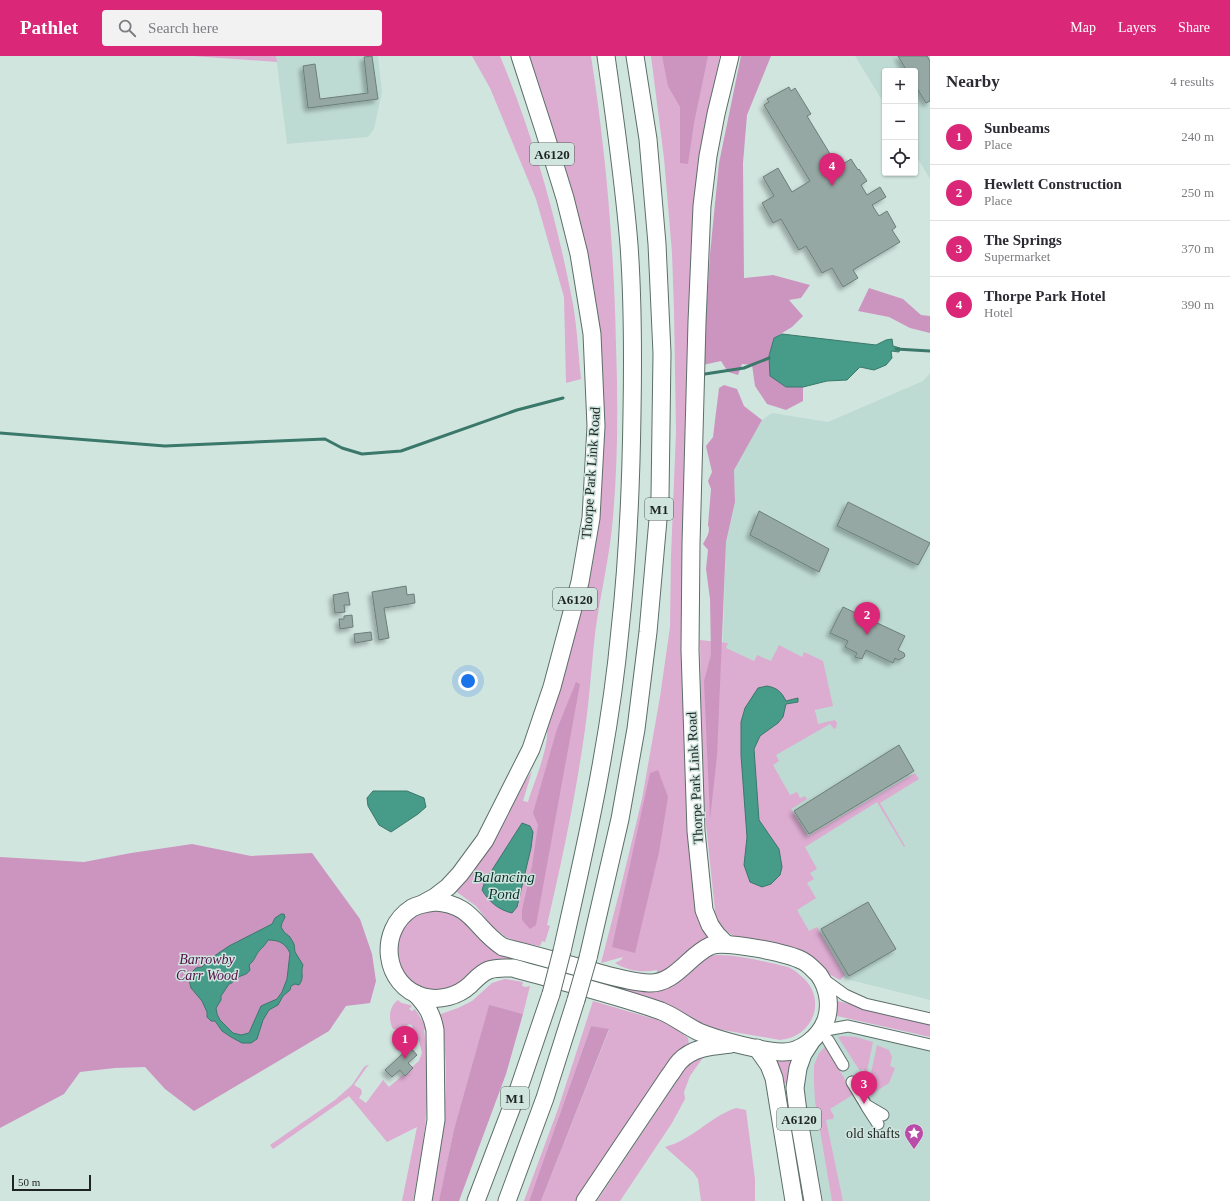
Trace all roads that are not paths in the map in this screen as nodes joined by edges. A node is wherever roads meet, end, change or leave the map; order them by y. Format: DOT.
graph roads {
  1 [pos="520,56"];
  2 [pos="606,56"];
  3 [pos="635,56"];
  4 [pos="730,56"];
  5 [pos="424,903"];
  6 [pos="726,944"];
  7 [pos="821,978"];
  8 [pos="416,994"];
  9 [pos="930,1019"];
  10 [pos="819,1039"];
  11 [pos="739,1044"];
  12 [pos="930,1045"];
  13 [pos="757,1048"];
  14 [pos="843,1066"];
  15 [pos="852,1082"];
  16 [pos="880,1120"];
  17 [pos="423,1201"];
  18 [pos="476,1201"];
  19 [pos="506,1201"];
  20 [pos="585,1201"];
  21 [pos="794,1201"];
  22 [pos="813,1201"];
  1 -- 5 [label="highway, Thorpe Park Link Road / A6120"];
  2 -- 18 [label="highway, M1, bridge"];
  3 -- 19 [label="highway, M1, bridge"];
  4 -- 6 [label="highway, Thorpe Park Link Road"];
  5 -- 6 [label="highway"];
  5 -- 8 [label="highway, Thorpe Park Link Road"];
  6 -- 7 [label="highway"];
  7 -- 9 [label="street"];
  7 -- 10 [label="highway"];
  8 -- 11 [label="highway"];
  8 -- 17 [label="highway, Thorpe Park Link Road"];
  10 -- 12 [label="street"];
  10 -- 13 [label="highway"];
  10 -- 14 [label="street"];
  10 -- 22 [label="highway, A6120"];
  11 -- 13 [label="highway"];
  11 -- 20 [label="highway"];
  13 -- 21 [label="highway, A6120"];
  15 -- 16 [label="street"];
}
